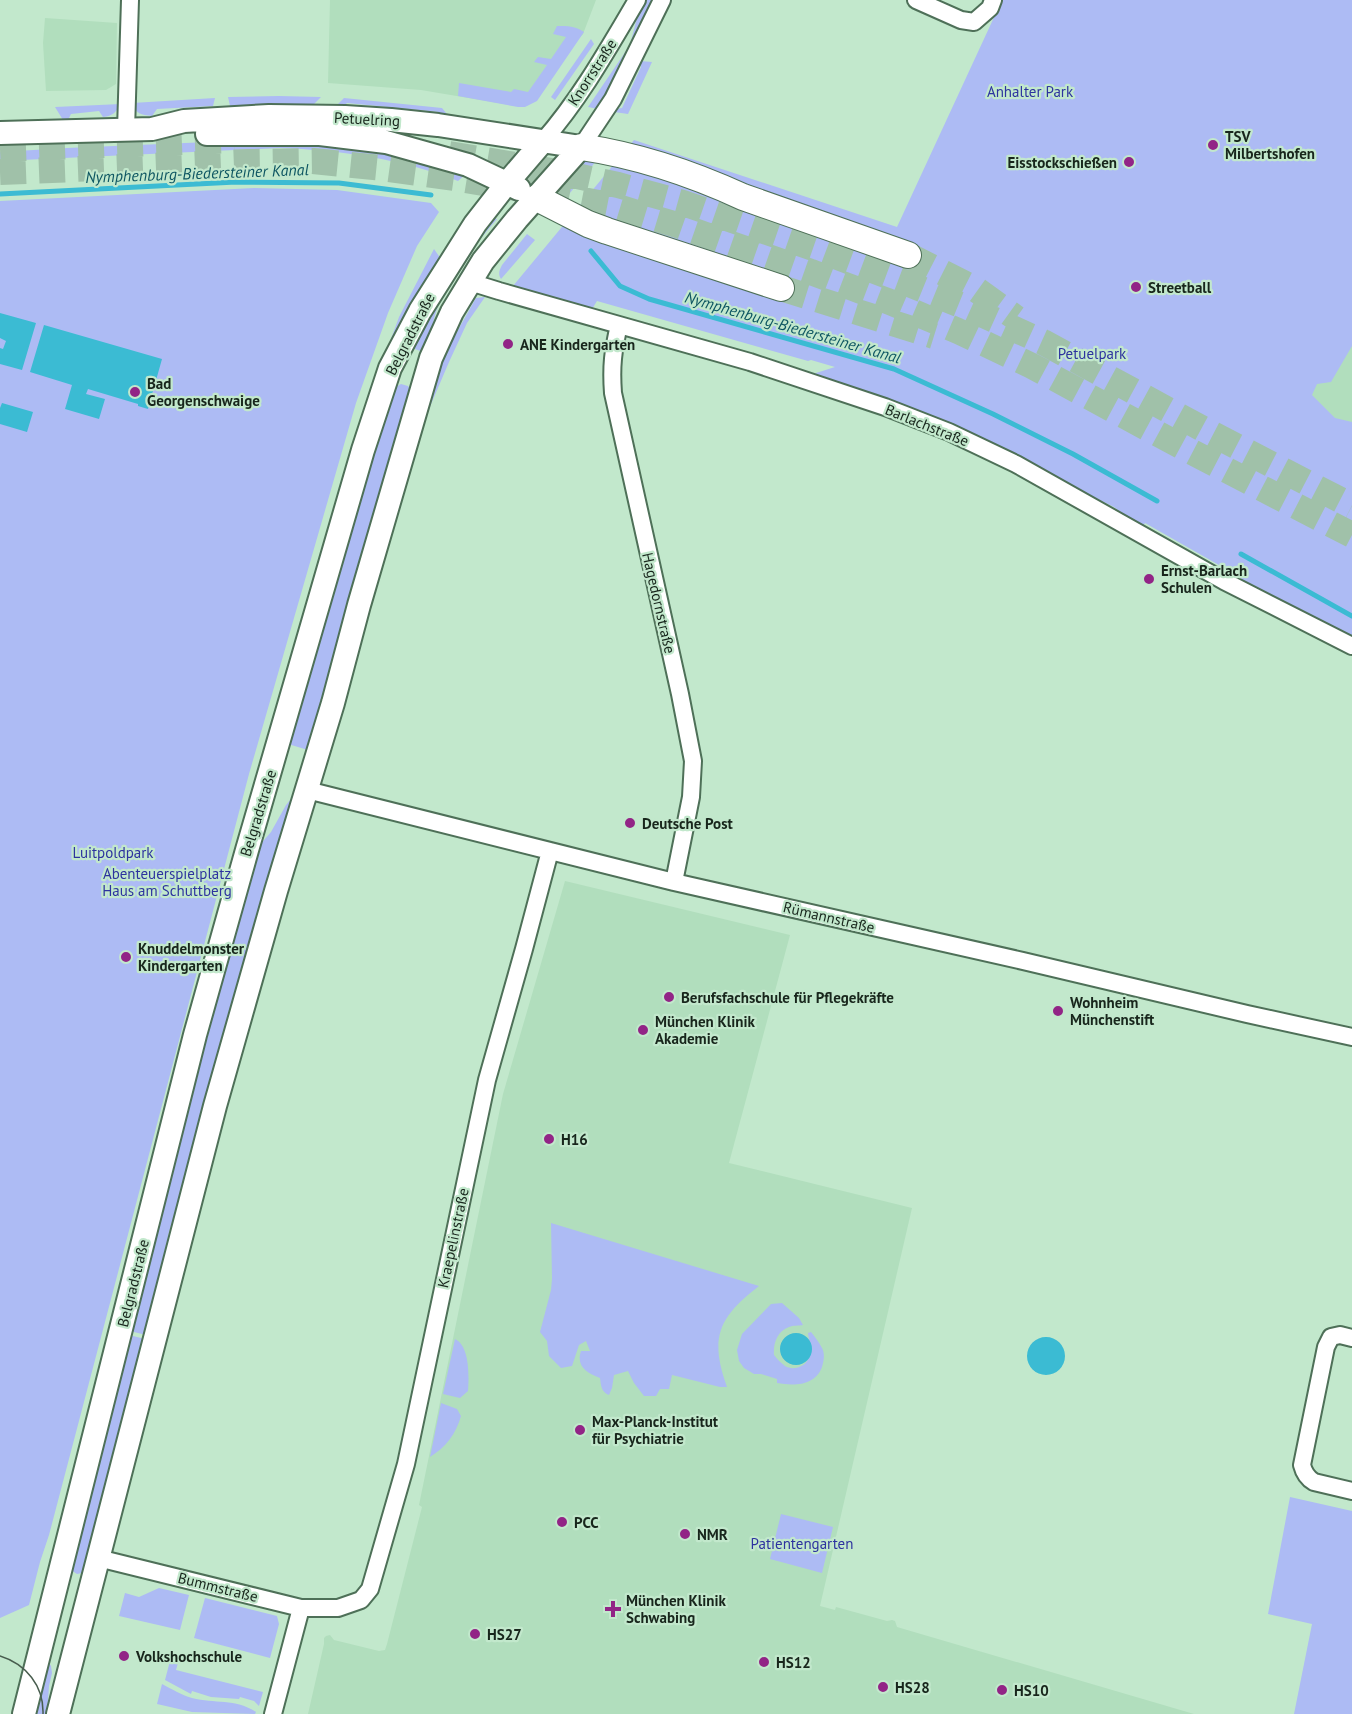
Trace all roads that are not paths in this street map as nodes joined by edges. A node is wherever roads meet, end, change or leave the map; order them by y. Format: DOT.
graph roads {
  1 [pos="130,0"];
  2 [pos="637,0"];
  3 [pos="662,0"];
  4 [pos="916,0"];
  5 [pos="993,0"];
  6 [pos="152,129"];
  7 [pos="126,130"];
  8 [pos="0,134"];
  9 [pos="543,141"];
  10 [pos="581,147"];
  11 [pos="507,183"];
  12 [pos="537,198"];
  13 [pos="908,255"];
  14 [pos="470,282"];
  15 [pos="781,288"];
  16 [pos="620,325"];
  17 [pos="402,344"];
  18 [pos="431,358"];
  19 [pos="384,386"];
  20 [pos="421,391"];
  21 [pos="1352,646"];
  22 [pos="307,790"];
  23 [pos="549,851"];
  24 [pos="674,882"];
  25 [pos="1352,1037"];
  26 [pos="1352,1338"];
  27 [pos="1352,1491"];
  28 [pos="95,1567"];
  29 [pos="54,1598"];
  30 [pos="301,1608"];
  31 [pos="338,1608"];
  32 [pos="24,1714"];
  33 [pos="58,1714"];
  34 [pos="273,1714"];
  1 -- 7 [label="street"];
  2 -- 9 [label="street, Knorrstraße"];
  3 -- 10 [label="street, Knorrstraße"];
  4 -- 5 [label="street"];
  6 -- 7 [label="main road, Petuelring"];
  6 -- 9 [label="main road, Petuelring"];
  6 -- 11 [label="main road, Petuelring"];
  7 -- 8 [label="main road, Petuelring"];
  9 -- 10 [label="main road, Petuelring"];
  9 -- 11 [label="main road, Belgradstraße"];
  10 -- 12 [label="main road, Belgradstraße"];
  10 -- 13 [label="highway"];
  11 -- 12 [label="main road, Petuelring"];
  11 -- 17 [label="main road, Belgradstraße"];
  12 -- 14 [label="main road, Belgradstraße"];
  12 -- 15 [label="highway"];
  14 -- 16 [label="street, Barlachstraße"];
  14 -- 18 [label="main road, Belgradstraße"];
  16 -- 21 [label="street, Barlachstraße"];
  16 -- 24 [label="street, Hagedornstraße"];
  17 -- 18 [label="main road"];
  17 -- 19 [label="main road, Belgradstraße"];
  18 -- 20 [label="main road, Belgradstraße"];
  19 -- 20 [label="main road"];
  19 -- 29 [label="main road, Belgradstraße"];
  20 -- 22 [label="main road, Belgradstraße"];
  22 -- 23 [label="street, Rümannstraße"];
  22 -- 28 [label="main road, Belgradstraße"];
  23 -- 24 [label="street, Rümannstraße"];
  23 -- 31 [label="street, Kraepelinstraße"];
  24 -- 25 [label="street, Rümannstraße"];
  26 -- 27 [label="street"];
  28 -- 29 [label="main road"];
  28 -- 30 [label="street, Bummstraße"];
  28 -- 33 [label="main road, Belgradstraße"];
  29 -- 32 [label="main road, Belgradstraße"];
  30 -- 31 [label="street, Bummstraße"];
  30 -- 34 [label="street"];
}
